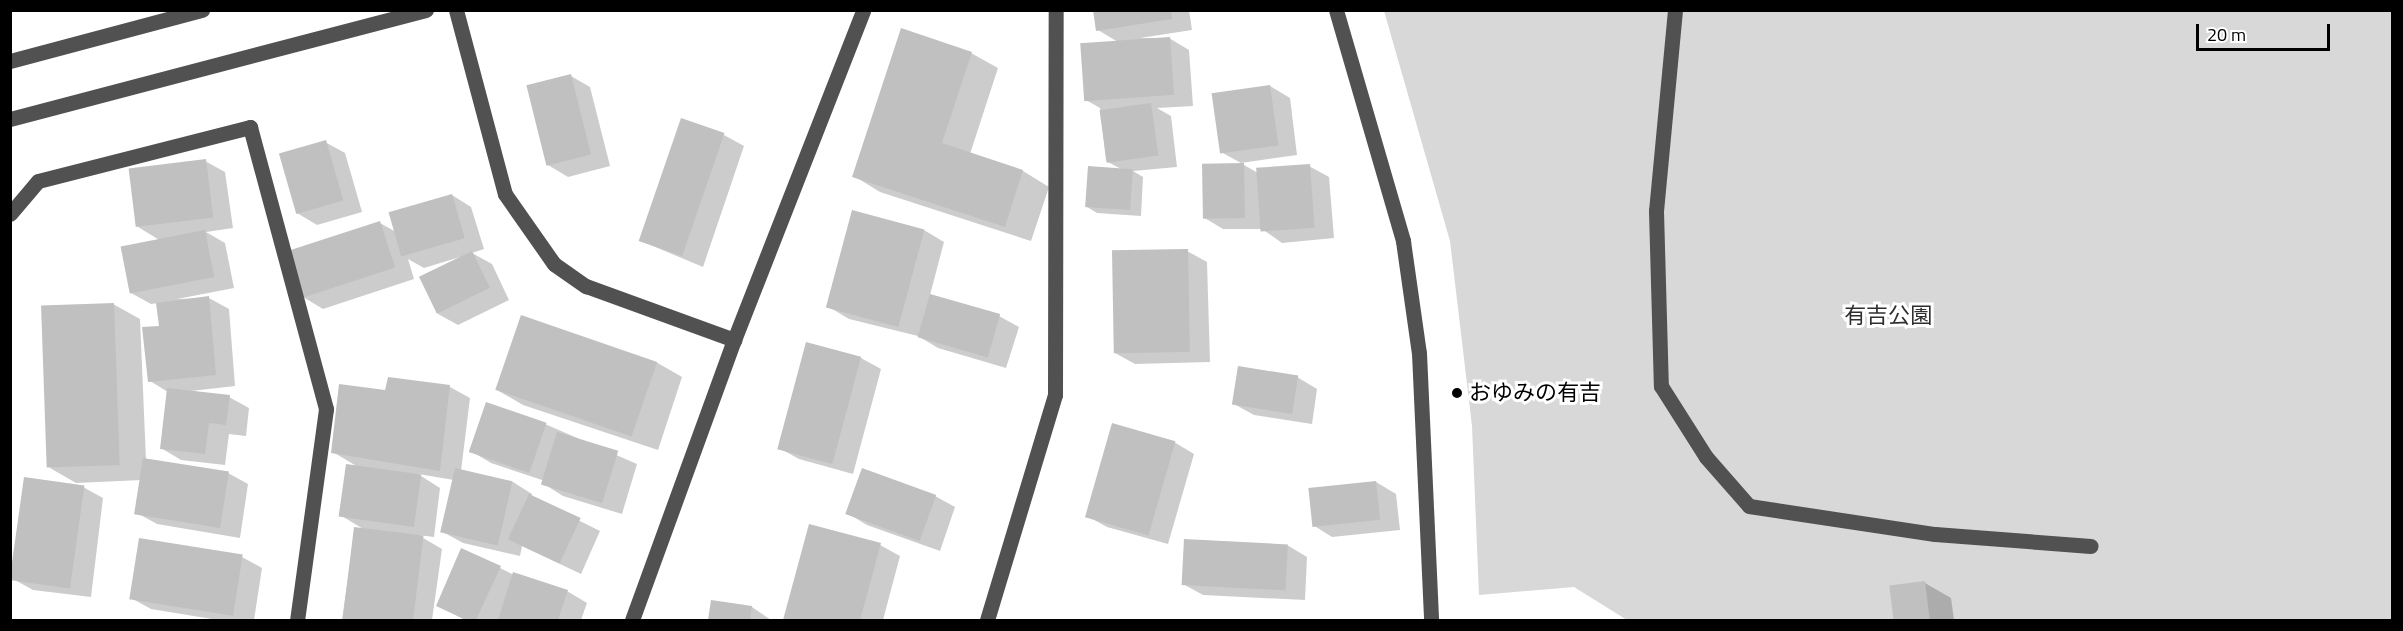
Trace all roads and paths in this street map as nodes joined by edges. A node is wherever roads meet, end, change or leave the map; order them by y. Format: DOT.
graph roads {
  1 [pos="202,10"];
  2 [pos="426,10"];
  3 [pos="456,10"];
  4 [pos="863,10"];
  5 [pos="1056,10"];
  6 [pos="1336,10"];
  7 [pos="1675,10"];
  8 [pos="10,61"];
  9 [pos="10,119"];
  10 [pos="10,214"];
  11 [pos="734,340"];
  12 [pos="2091,546"];
  13 [pos="297,621"];
  14 [pos="632,621"];
  15 [pos="987,621"];
  16 [pos="1431,621"];
  1 -- 8 [label="street"];
  2 -- 9 [label="street"];
  3 -- 11 [label="street"];
  4 -- 11 [label="street"];
  5 -- 15 [label="street"];
  6 -- 16 [label="street"];
  7 -- 12 [label="street"];
  10 -- 13 [label="street"];
  11 -- 14 [label="street"];
}
